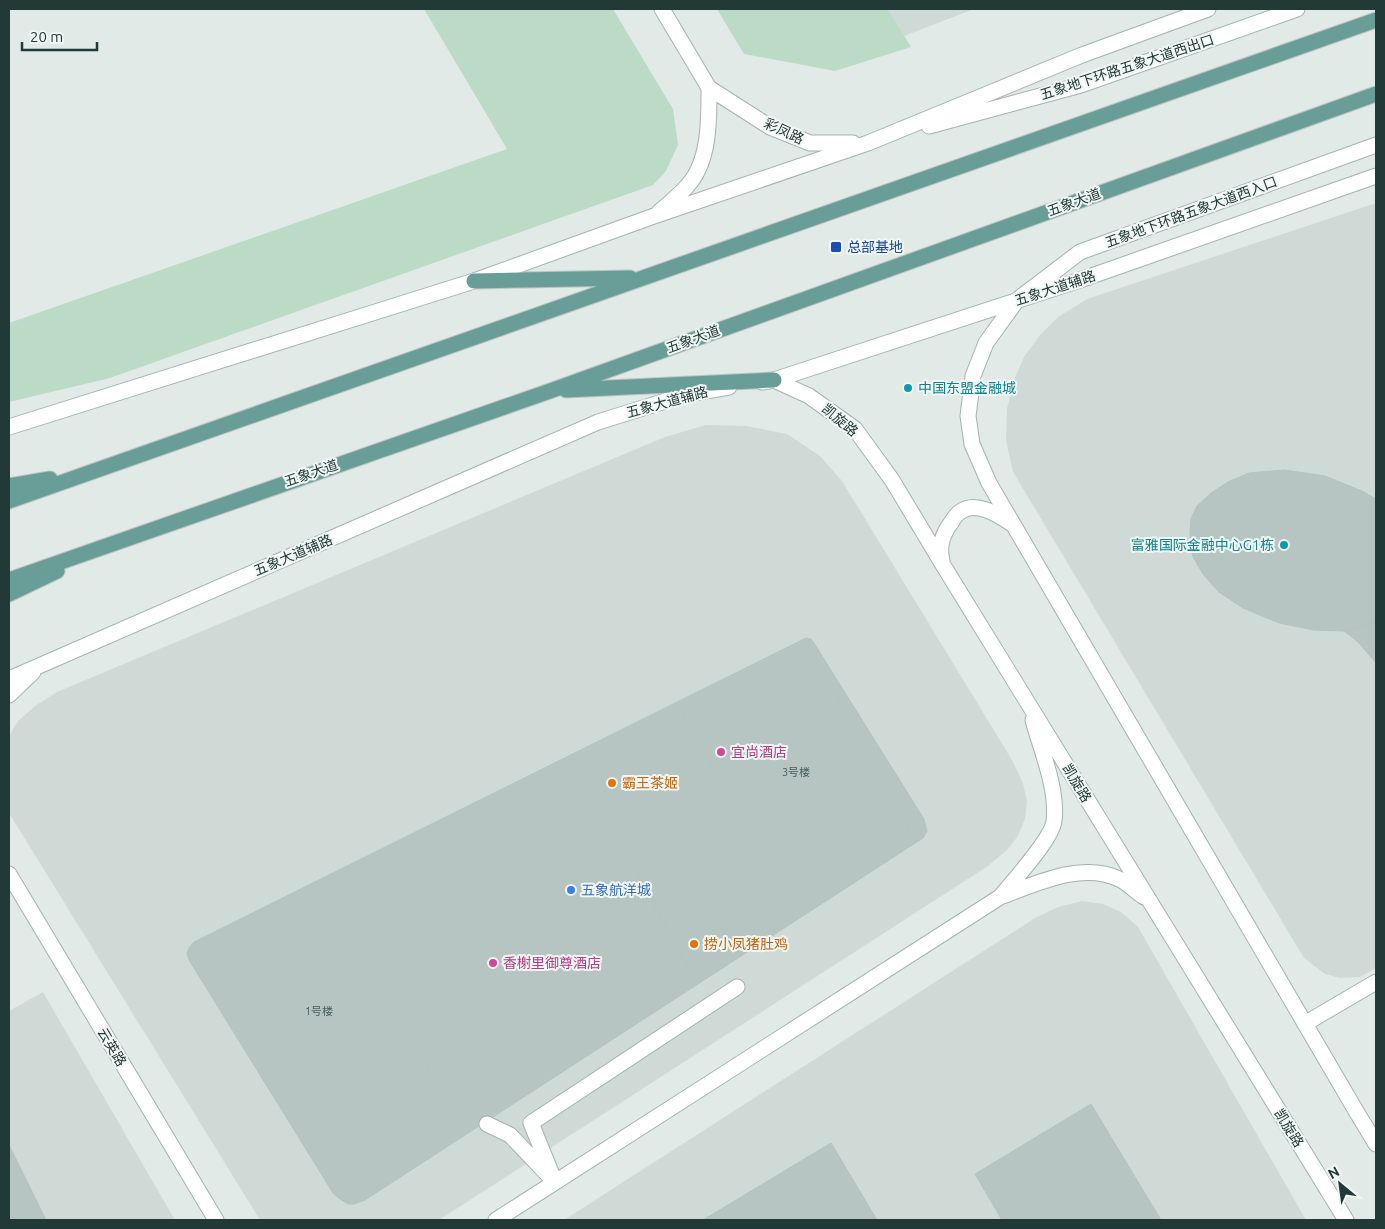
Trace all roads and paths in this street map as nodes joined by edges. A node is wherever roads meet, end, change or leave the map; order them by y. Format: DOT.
graph roads {
  1 [pos="662,9"];
  2 [pos="1208,9"];
  3 [pos="1297,9"];
  4 [pos="1376,20"];
  5 [pos="709,88"];
  6 [pos="1376,94"];
  7 [pos="868,143"];
  8 [pos="1376,146"];
  9 [pos="1376,176"];
  10 [pos="654,216"];
  11 [pos="644,277"];
  12 [pos="474,281"];
  13 [pos="1017,300"];
  14 [pos="774,380"];
  15 [pos="550,390"];
  16 [pos="9,427"];
  17 [pos="86,474"];
  18 [pos="9,486"];
  19 [pos="9,501"];
  20 [pos="1013,525"];
  21 [pos="140,533"];
  22 [pos="942,565"];
  23 [pos="9,580"];
  24 [pos="9,594"];
  25 [pos="42,664"];
  26 [pos="9,679"];
  27 [pos="9,695"];
  28 [pos="1027,701"];
  29 [pos="9,874"];
  30 [pos="1000,897"];
  31 [pos="1150,902"];
  32 [pos="1376,982"];
  33 [pos="737,987"];
  34 [pos="1306,1023"];
  35 [pos="487,1124"];
  36 [pos="1376,1144"];
  37 [pos="556,1182"];
  38 [pos="216,1220"];
  39 [pos="496,1220"];
  40 [pos="1346,1220"];
  1 -- 5 [label="street, 彩凤路"];
  2 -- 7 [label="street"];
  3 -- 7 [label="street, 五象地下环路五象大道西出口"];
  4 -- 11 [label="main road"];
  5 -- 7 [label="street, 彩凤路"];
  5 -- 10 [label="street"];
  6 -- 15 [label="main road, 五象大道"];
  7 -- 10 [label="street"];
  8 -- 13 [label="street, 五象地下环路五象大道西入口"];
  9 -- 13 [label="street, 五象大道辅路"];
  10 -- 12 [label="street"];
  11 -- 12 [label="main road"];
  11 -- 17 [label="main road"];
  12 -- 16 [label="street"];
  13 -- 14 [label="street, 五象大道辅路"];
  13 -- 20 [label="street"];
  14 -- 15 [label="main road"];
  14 -- 22 [label="street, 凯旋路"];
  14 -- 25 [label="street, 五象大道辅路"];
  15 -- 21 [label="main road, 五象大道"];
  17 -- 18 [label="main road"];
  17 -- 19 [label="main road"];
  20 -- 22 [label="street"];
  20 -- 34 [label="street"];
  21 -- 23 [label="main road, 五象大道"];
  21 -- 24 [label="main road"];
  22 -- 28 [label="street, 凯旋路"];
  25 -- 26 [label="street, 五象大道辅路"];
  25 -- 27 [label="street"];
  28 -- 30 [label="street"];
  28 -- 31 [label="street, 凯旋路"];
  29 -- 38 [label="street, 云英路"];
  30 -- 31 [label="street"];
  30 -- 37 [label="street"];
  31 -- 40 [label="street, 凯旋路"];
  32 -- 34 [label="street"];
  33 -- 37 [label="street"];
  34 -- 36 [label="street"];
  35 -- 37 [label="street"];
  37 -- 39 [label="street"];
}
